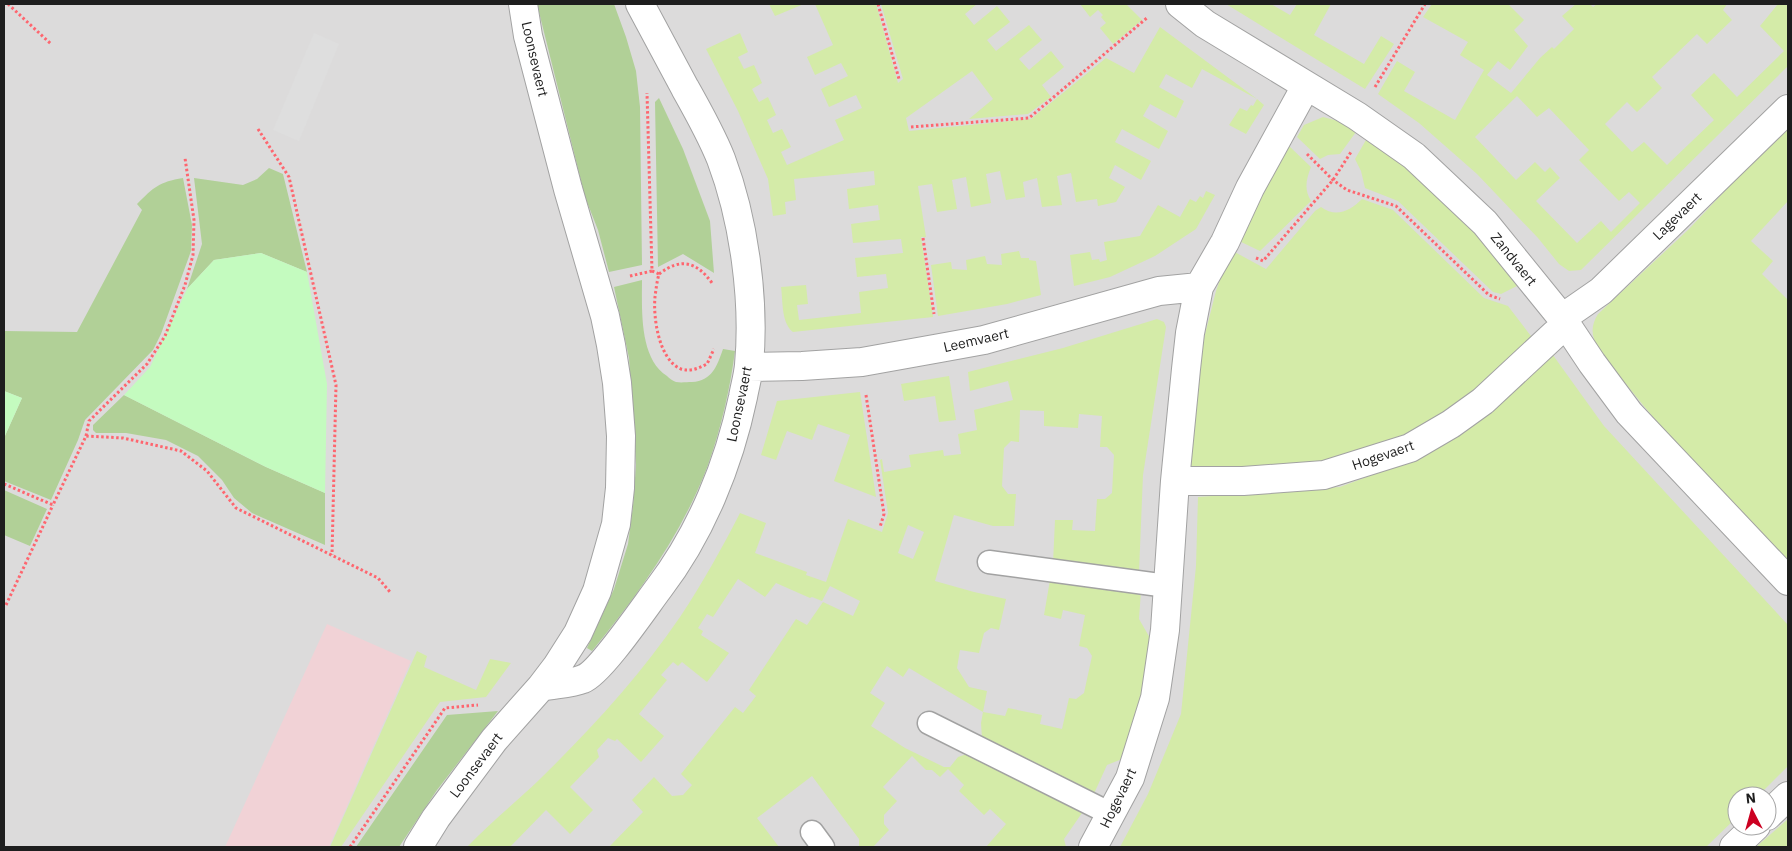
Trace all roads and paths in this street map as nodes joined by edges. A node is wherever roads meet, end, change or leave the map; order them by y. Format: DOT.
graph roads {
  1 [pos="8,4"];
  2 [pos="523,4"];
  3 [pos="640,4"];
  4 [pos="878,4"];
  5 [pos="1180,4"];
  6 [pos="1425,4"];
  7 [pos="1150,16"];
  8 [pos="51,44"];
  9 [pos="670,61"];
  10 [pos="899,79"];
  11 [pos="1306,86"];
  12 [pos="1788,109"];
  13 [pos="1357,116"];
  14 [pos="911,127"];
  15 [pos="1282,128"];
  16 [pos="258,129"];
  17 [pos="185,158"];
  18 [pos="1334,180"];
  19 [pos="923,238"];
  20 [pos="1225,242"];
  21 [pos="652,271"];
  22 [pos="659,274"];
  23 [pos="1532,282"];
  24 [pos="596,284"];
  25 [pos="1199,287"];
  26 [pos="714,291"];
  27 [pos="1558,326"];
  28 [pos="714,340"];
  29 [pos="940,348"];
  30 [pos="862,362"];
  31 [pos="749,367"];
  32 [pos="86,436"];
  33 [pos="1175,481"];
  34 [pos="4,484"];
  35 [pos="53,505"];
  36 [pos="880,527"];
  37 [pos="332,555"];
  38 [pos="989,562"];
  39 [pos="1788,581"];
  40 [pos="1167,586"];
  41 [pos="390,592"];
  42 [pos="6,605"];
  43 [pos="540,687"];
  44 [pos="483,705"];
  45 [pos="929,723"];
  46 [pos="1788,796"];
  47 [pos="1777,806"];
  48 [pos="1111,814"];
  49 [pos="1746,836"];
  50 [pos="350,847"];
  51 [pos="418,847"];
  52 [pos="1093,847"];
  53 [pos="1734,847"];
  1 -- 8 [label="path"];
  2 -- 24 [label="street, Loonsevaert"];
  3 -- 9 [label="street, Loonsevaert"];
  4 -- 10 [label="path"];
  5 -- 11 [label="street, Zandvaert"];
  6 -- 13 [label="path"];
  7 -- 14 [label="path"];
  9 -- 21 [label="path"];
  9 -- 31 [label="street, Loonsevaert"];
  11 -- 13 [label="street, Zandvaert"];
  11 -- 15 [label="street, Hogevaert"];
  12 -- 27 [label="street, Lagevaert"];
  13 -- 23 [label="street, Zandvaert"];
  15 -- 18 [label="path"];
  15 -- 20 [label="street, Hogevaert"];
  16 -- 37 [label="path"];
  17 -- 32 [label="path"];
  18 -- 20 [label="path"];
  18 -- 23 [label="path"];
  19 -- 29 [label="path"];
  20 -- 25 [label="street, Hogevaert"];
  21 -- 22 [label="path"];
  21 -- 24 [label="path"];
  22 -- 26 [label="path"];
  22 -- 28 [label="path"];
  23 -- 27 [label="street, Zandvaert"];
  24 -- 43 [label="street, Loonsevaert"];
  25 -- 29 [label="street, Leemvaert"];
  25 -- 33 [label="street, Hogevaert"];
  27 -- 33 [label="street, Hogevaert"];
  27 -- 39 [label="street, Zandvaert"];
  29 -- 30 [label="street, Leemvaert"];
  30 -- 31 [label="street, Leemvaert"];
  30 -- 36 [label="path"];
  31 -- 43 [label="street, Loonsevaert"];
  32 -- 35 [label="path"];
  32 -- 37 [label="path"];
  33 -- 40 [label="street, Hogevaert"];
  34 -- 35 [label="path"];
  35 -- 42 [label="path"];
  37 -- 41 [label="path"];
  38 -- 40 [label="lane"];
  40 -- 48 [label="street, Hogevaert"];
  43 -- 51 [label="street, Loonsevaert"];
  44 -- 50 [label="path"];
  45 -- 48 [label="lane"];
  46 -- 47 [label="street"];
  48 -- 52 [label="street, Hogevaert"];
  49 -- 53 [label="street"];
}
